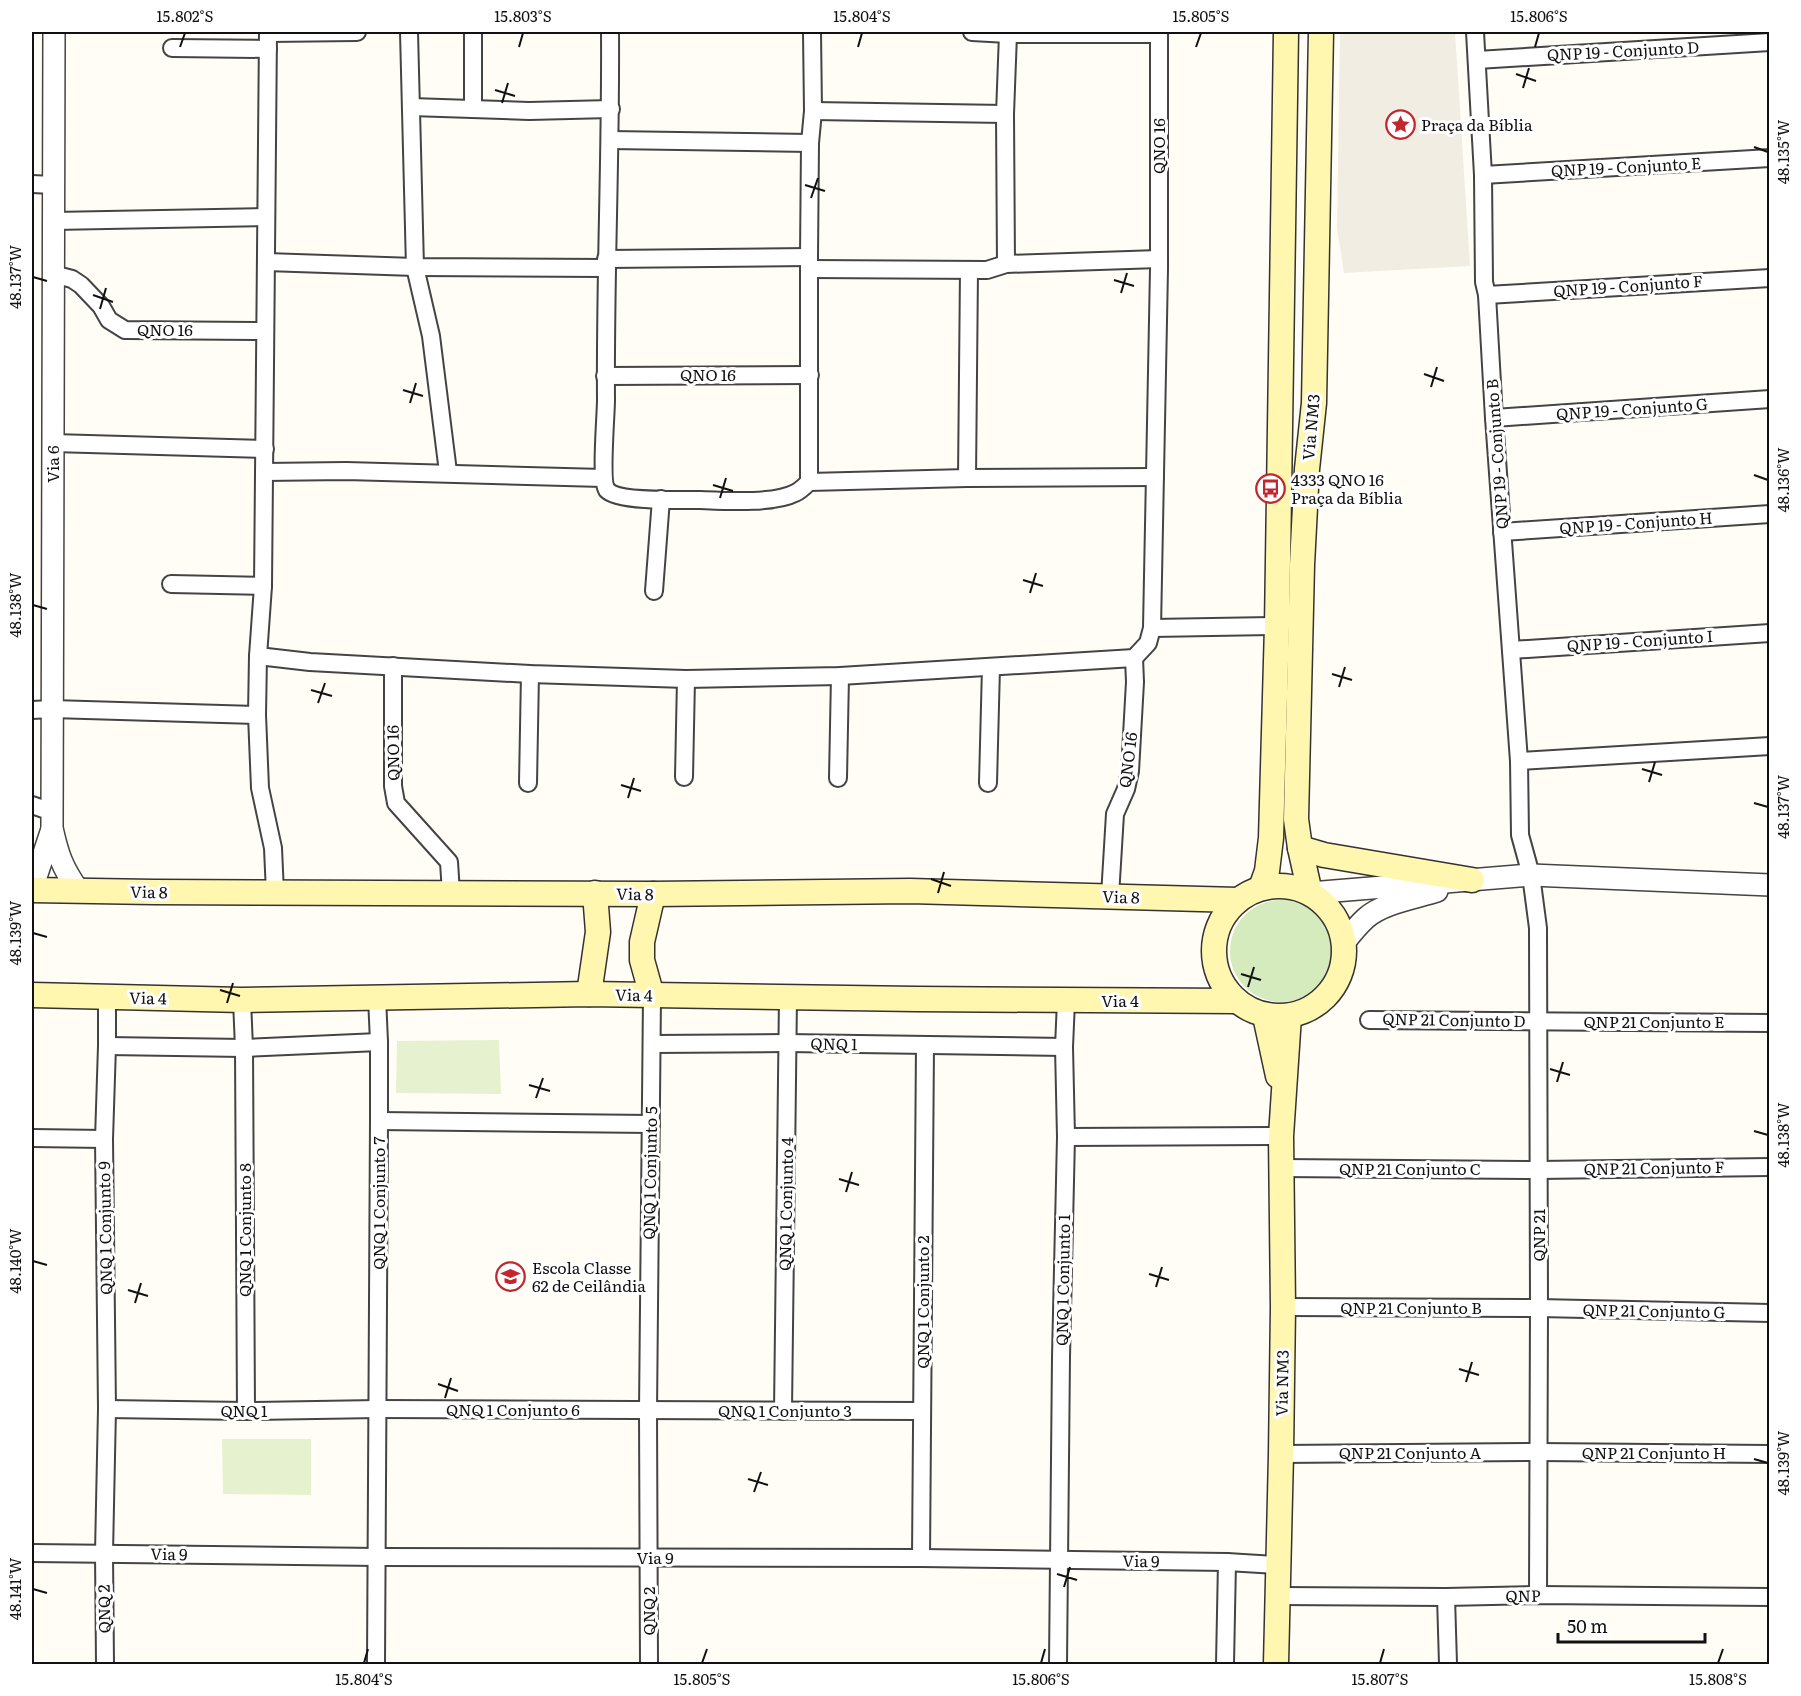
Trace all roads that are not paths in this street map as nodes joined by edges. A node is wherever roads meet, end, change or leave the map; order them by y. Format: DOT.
graph roads {
  1 [pos="54,32"];
  2 [pos="357,32"];
  3 [pos="409,32"];
  4 [pos="473,32"];
  5 [pos="610,32"];
  6 [pos="812,32"];
  7 [pos="972,32"];
  8 [pos="1286,32"];
  9 [pos="1322,32"];
  10 [pos="1475,32"];
  11 [pos="1159,33"];
  12 [pos="1008,34"];
  13 [pos="268,38"];
  14 [pos="1770,42"];
  15 [pos="172,48"];
  16 [pos="1477,60"];
  17 [pos="411,107"];
  18 [pos="473,109"];
  19 [pos="611,109"];
  20 [pos="813,111"];
  21 [pos="1005,114"];
  22 [pos="610,141"];
  23 [pos="810,143"];
  24 [pos="1770,158"];
  25 [pos="1483,175"];
  26 [pos="32,184"];
  27 [pos="53,184"];
  28 [pos="266,217"];
  29 [pos="53,221"];
  30 [pos="1159,259"];
  31 [pos="266,262"];
  32 [pos="606,263"];
  33 [pos="809,263"];
  34 [pos="1006,264"];
  35 [pos="415,267"];
  36 [pos="969,270"];
  37 [pos="53,274"];
  38 [pos="1770,278"];
  39 [pos="1487,295"];
  40 [pos="264,331"];
  41 [pos="810,375"];
  42 [pos="606,376"];
  43 [pos="1770,399"];
  44 [pos="1494,418"];
  45 [pos="53,443"];
  46 [pos="265,449"];
  47 [pos="264,472"];
  48 [pos="448,472"];
  49 [pos="1155,477"];
  50 [pos="603,478"];
  51 [pos="967,478"];
  52 [pos="809,482"];
  53 [pos="661,499"];
  54 [pos="1770,514"];
  55 [pos="1502,532"];
  56 [pos="171,584"];
  57 [pos="262,586"];
  58 [pos="654,591"];
  59 [pos="1277,626"];
  60 [pos="1152,628"];
  61 [pos="1770,633"];
  62 [pos="1510,650"];
  63 [pos="258,656"];
  64 [pos="1134,658"];
  65 [pos="393,666"];
  66 [pos="991,667"];
  67 [pos="530,674"];
  68 [pos="840,676"];
  69 [pos="686,679"];
  70 [pos="42,710"];
  71 [pos="257,715"];
  72 [pos="1770,746"];
  73 [pos="1519,761"];
  74 [pos="684,777"];
  75 [pos="838,778"];
  76 [pos="528,783"];
  77 [pos="988,783"];
  78 [pos="32,805"];
  79 [pos="52,820"];
  80 [pos="1300,848"];
  81 [pos="1531,875"];
  82 [pos="32,880"];
  83 [pos="1472,880"];
  84 [pos="1770,885"];
  85 [pos="1261,888"];
  86 [pos="32,890"];
  87 [pos="78,890"];
  88 [pos="275,893"];
  89 [pos="451,893"];
  90 [pos="595,893"];
  91 [pos="1310,893"];
  92 [pos="653,894"];
  93 [pos="1110,896"];
  94 [pos="1238,900"];
  95 [pos="1343,944"];
  96 [pos="589,994"];
  97 [pos="32,995"];
  98 [pos="652,996"];
  99 [pos="377,997"];
  100 [pos="788,997"];
  101 [pos="107,998"];
  102 [pos="242,1000"];
  103 [pos="1066,1001"];
  104 [pos="1236,1001"];
  105 [pos="1265,1016"];
  106 [pos="1289,1017"];
  107 [pos="1369,1020"];
  108 [pos="1539,1021"];
  109 [pos="1770,1023"];
  110 [pos="379,1041"];
  111 [pos="788,1043"];
  112 [pos="653,1044"];
  113 [pos="924,1045"];
  114 [pos="107,1046"];
  115 [pos="1064,1047"];
  116 [pos="244,1048"];
  117 [pos="1284,1102"];
  118 [pos="379,1121"];
  119 [pos="651,1124"];
  120 [pos="1281,1136"];
  121 [pos="1066,1137"];
  122 [pos="32,1138"];
  123 [pos="104,1140"];
  124 [pos="1770,1167"];
  125 [pos="1281,1168"];
  126 [pos="1539,1170"];
  127 [pos="1283,1307"];
  128 [pos="1539,1308"];
  129 [pos="1770,1313"];
  130 [pos="107,1409"];
  131 [pos="378,1409"];
  132 [pos="246,1411"];
  133 [pos="648,1411"];
  134 [pos="783,1411"];
  135 [pos="922,1411"];
  136 [pos="1539,1452"];
  137 [pos="1281,1454"];
  138 [pos="1770,1454"];
  139 [pos="32,1553"];
  140 [pos="104,1553"];
  141 [pos="378,1557"];
  142 [pos="649,1558"];
  143 [pos="921,1558"];
  144 [pos="1060,1560"];
  145 [pos="1227,1562"];
  146 [pos="1278,1564"];
  147 [pos="1538,1595"];
  148 [pos="1277,1596"];
  149 [pos="1446,1597"];
  150 [pos="1770,1597"];
  151 [pos="105,1665"];
  152 [pos="376,1665"];
  153 [pos="649,1665"];
  154 [pos="1058,1665"];
  155 [pos="1225,1665"];
  156 [pos="1276,1665"];
  157 [pos="1448,1665"];
  1 -- 27 [label="street, Via 6"];
  2 -- 13 [label="street"];
  3 -- 17 [label="street"];
  4 -- 18 [label="street"];
  5 -- 19 [label="street"];
  6 -- 20 [label="street"];
  7 -- 12 [label="street, QNO 16"];
  8 -- 59 [label="main road, Via NM3"];
  9 -- 80 [label="main road, Via NM3"];
  10 -- 16 [label="street, QNP 19 - Conjunto B"];
  11 -- 12 [label="street, QNO 16"];
  11 -- 30 [label="street, QNO 16"];
  12 -- 21 [label="street"];
  13 -- 15 [label="street"];
  13 -- 28 [label="street"];
  14 -- 16 [label="street, QNP 19 - Conjunto D"];
  16 -- 25 [label="street, QNP 19 - Conjunto B"];
  17 -- 18 [label="street"];
  17 -- 35 [label="street"];
  18 -- 19 [label="street"];
  19 -- 22 [label="street"];
  20 -- 21 [label="street"];
  20 -- 23 [label="street"];
  21 -- 34 [label="street"];
  22 -- 23 [label="street"];
  22 -- 32 [label="street"];
  23 -- 33 [label="street"];
  24 -- 25 [label="street, QNP 19 - Conjunto E"];
  25 -- 39 [label="street, QNP 19 - Conjunto B"];
  26 -- 27 [label="street"];
  27 -- 29 [label="street, Via 6"];
  28 -- 29 [label="street"];
  28 -- 31 [label="street"];
  29 -- 37 [label="street, Via 6"];
  30 -- 34 [label="street"];
  30 -- 49 [label="street, QNO 16"];
  31 -- 35 [label="street"];
  31 -- 40 [label="street"];
  32 -- 33 [label="street"];
  32 -- 35 [label="street"];
  32 -- 42 [label="street"];
  33 -- 36 [label="street"];
  33 -- 41 [label="street"];
  34 -- 36 [label="street"];
  35 -- 48 [label="street"];
  36 -- 51 [label="street"];
  37 -- 40 [label="street, QNO 16"];
  37 -- 45 [label="street, Via 6"];
  38 -- 39 [label="street, QNP 19 - Conjunto F"];
  39 -- 44 [label="street, QNP 19 - Conjunto B"];
  40 -- 46 [label="street"];
  41 -- 42 [label="street, QNO 16"];
  41 -- 52 [label="street"];
  42 -- 50 [label="street"];
  43 -- 44 [label="street, QNP 19 - Conjunto G"];
  44 -- 55 [label="street, QNP 19 - Conjunto B"];
  45 -- 46 [label="street"];
  45 -- 70 [label="street, Via 6"];
  46 -- 47 [label="street"];
  47 -- 48 [label="street"];
  47 -- 57 [label="street"];
  48 -- 50 [label="street"];
  49 -- 51 [label="street"];
  49 -- 60 [label="street, QNO 16"];
  50 -- 53 [label="street"];
  51 -- 52 [label="street"];
  52 -- 53 [label="street"];
  53 -- 58 [label="street"];
  54 -- 55 [label="street, QNP 19 - Conjunto H"];
  55 -- 62 [label="street, QNP 19 - Conjunto B"];
  56 -- 57 [label="street"];
  57 -- 63 [label="street"];
  59 -- 60 [label="street"];
  59 -- 85 [label="main road, Via NM3"];
  60 -- 64 [label="street, QNO 16"];
  61 -- 62 [label="street, QNP 19 - Conjunto I"];
  62 -- 73 [label="street, QNP 19 - Conjunto B"];
  63 -- 65 [label="street"];
  63 -- 71 [label="street"];
  64 -- 66 [label="street"];
  64 -- 93 [label="street, QNO 16"];
  65 -- 67 [label="street"];
  65 -- 89 [label="street, QNO 16"];
  66 -- 68 [label="street"];
  66 -- 77 [label="street"];
  67 -- 69 [label="street"];
  67 -- 76 [label="street"];
  68 -- 69 [label="street"];
  68 -- 75 [label="street"];
  69 -- 74 [label="street"];
  70 -- 71 [label="street"];
  70 -- 79 [label="street, Via 6"];
  71 -- 88 [label="street"];
  72 -- 73 [label="street"];
  73 -- 81 [label="street, QNP 19 - Conjunto B"];
  78 -- 79 [label="street"];
  79 -- 82 [label="street"];
  79 -- 87 [label="street, Via 6"];
  80 -- 83 [label="main road"];
  80 -- 91 [label="main road, Via NM3"];
  81 -- 83 [label="street"];
  81 -- 84 [label="street"];
  81 -- 108 [label="street, QNP 21"];
  83 -- 91 [label="street"];
  83 -- 95 [label="street"];
  85 -- 91 [label="main road"];
  85 -- 94 [label="main road"];
  86 -- 87 [label="main road, Via 8"];
  87 -- 88 [label="main road, Via 8"];
  88 -- 89 [label="main road, Via 8"];
  89 -- 90 [label="main road, Via 8"];
  90 -- 92 [label="main road, Via 8"];
  90 -- 96 [label="main road"];
  91 -- 95 [label="main road"];
  92 -- 93 [label="main road, Via 8"];
  92 -- 98 [label="main road"];
  93 -- 94 [label="main road, Via 8"];
  94 -- 104 [label="main road"];
  95 -- 106 [label="main road"];
  96 -- 98 [label="main road, Via 4"];
  96 -- 99 [label="main road, Via 4"];
  97 -- 101 [label="main road, Via 4"];
  98 -- 100 [label="main road, Via 4"];
  98 -- 112 [label="street"];
  99 -- 102 [label="main road, Via 4"];
  99 -- 110 [label="street, QNQ 1 Conjunto 7"];
  100 -- 103 [label="main road, Via 4"];
  100 -- 111 [label="street, QNQ 1 Conjunto 4"];
  101 -- 102 [label="main road, Via 4"];
  101 -- 114 [label="street"];
  102 -- 116 [label="street"];
  103 -- 104 [label="main road, Via 4"];
  103 -- 115 [label="street, QNQ 1 Conjunto 1"];
  104 -- 105 [label="main road"];
  105 -- 106 [label="main road"];
  105 -- 117 [label="main road, Via NM3"];
  106 -- 117 [label="main road, Via NM3"];
  107 -- 108 [label="street, QNP 21 Conjunto D"];
  108 -- 109 [label="street, QNP 21 Conjunto E"];
  108 -- 126 [label="street, QNP 21"];
  110 -- 116 [label="street"];
  110 -- 118 [label="street, QNQ 1 Conjunto 7"];
  111 -- 112 [label="street, QNQ 1"];
  111 -- 113 [label="street, QNQ 1"];
  111 -- 134 [label="street, QNQ 1 Conjunto 4"];
  112 -- 119 [label="street, QNQ 1 Conjunto 5"];
  113 -- 115 [label="street, QNQ 1"];
  113 -- 135 [label="street, QNQ 1 Conjunto 2"];
  114 -- 116 [label="street"];
  114 -- 123 [label="street, QNQ 1 Conjunto 9"];
  115 -- 121 [label="street, QNQ 1 Conjunto 1"];
  116 -- 132 [label="street, QNQ 1 Conjunto 8"];
  117 -- 120 [label="main road, Via NM3"];
  118 -- 119 [label="street"];
  118 -- 131 [label="street, QNQ 1 Conjunto 7"];
  119 -- 133 [label="street, QNQ 1 Conjunto 5"];
  120 -- 121 [label="street"];
  120 -- 125 [label="main road, Via NM3"];
  121 -- 144 [label="street, QNQ 1 Conjunto 1"];
  122 -- 123 [label="street"];
  123 -- 130 [label="street, QNQ 1 Conjunto 9"];
  124 -- 126 [label="street, QNP 21 Conjunto F"];
  125 -- 126 [label="street, QNP 21 Conjunto C"];
  125 -- 127 [label="main road, Via NM3"];
  126 -- 128 [label="street, QNP 21"];
  127 -- 128 [label="street, QNP 21 Conjunto B"];
  127 -- 137 [label="main road, Via NM3"];
  128 -- 129 [label="street, QNP 21 Conjunto G"];
  128 -- 136 [label="street, QNP 21"];
  130 -- 132 [label="street, QNQ 1"];
  130 -- 140 [label="street"];
  131 -- 132 [label="street, QNQ 1"];
  131 -- 133 [label="street, QNQ 1 Conjunto 6"];
  131 -- 141 [label="street"];
  133 -- 134 [label="street, QNQ 1 Conjunto 3"];
  133 -- 142 [label="street"];
  134 -- 135 [label="street, QNQ 1 Conjunto 3"];
  135 -- 143 [label="street, QNQ 1 Conjunto 2"];
  136 -- 137 [label="street, QNP 21 Conjunto A"];
  136 -- 138 [label="street, QNP 21 Conjunto H"];
  136 -- 147 [label="street, QNP 21"];
  137 -- 146 [label="main road, Via NM3"];
  139 -- 140 [label="street, Via 9"];
  140 -- 141 [label="street, Via 9"];
  140 -- 151 [label="street, QNQ 2"];
  141 -- 142 [label="street, Via 9"];
  141 -- 152 [label="street"];
  142 -- 143 [label="street, Via 9"];
  142 -- 153 [label="street, QNQ 2"];
  143 -- 144 [label="street, Via 9"];
  144 -- 145 [label="street, Via 9"];
  144 -- 154 [label="street"];
  145 -- 146 [label="street, Via 9"];
  145 -- 155 [label="street"];
  146 -- 148 [label="main road, Via NM3"];
  147 -- 149 [label="street, QNP"];
  147 -- 150 [label="street, QNP"];
  148 -- 149 [label="street, QNP"];
  148 -- 156 [label="main road, Via NM3"];
  149 -- 157 [label="street"];
}
